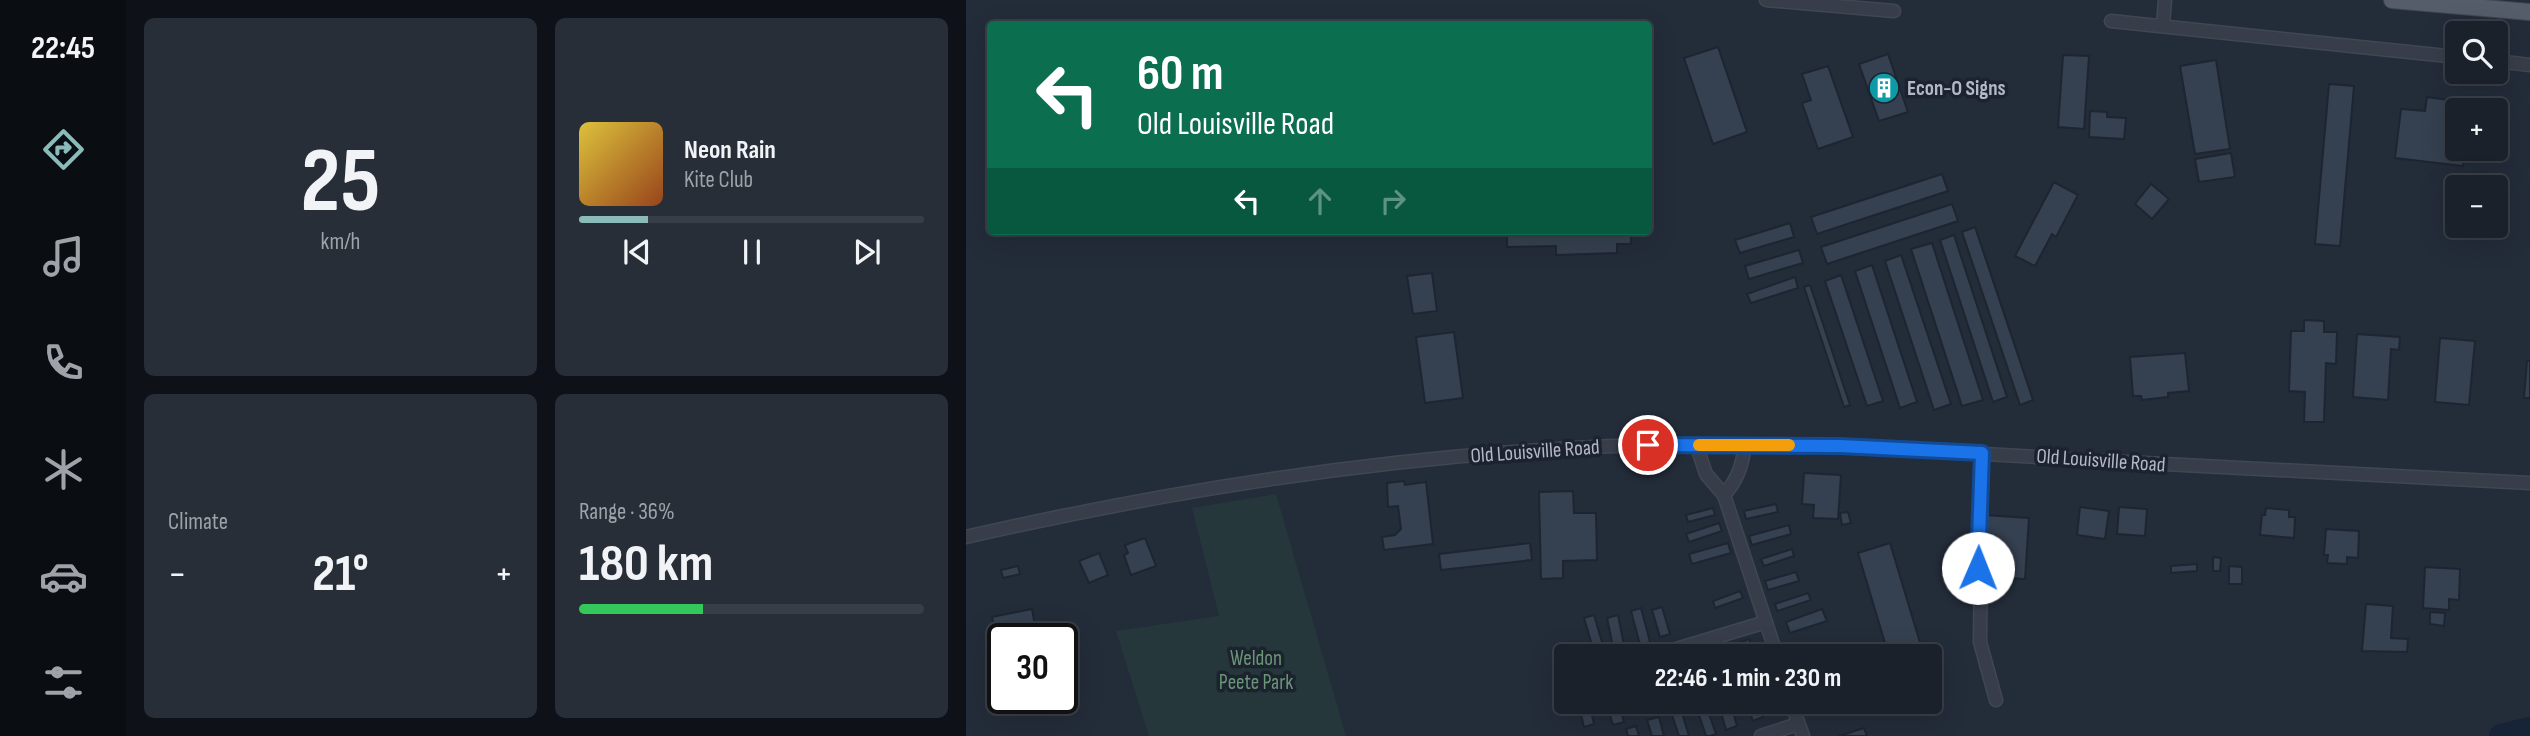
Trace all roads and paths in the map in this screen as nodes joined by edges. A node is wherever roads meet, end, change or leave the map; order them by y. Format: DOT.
graph roads {
  1 [pos="1766,0"];
  2 [pos="2165,0"];
  3 [pos="2392,0"];
  4 [pos="1894,10"];
  5 [pos="2530,12"];
  6 [pos="2111,21"];
  7 [pos="2163,25"];
  8 [pos="2445,56"];
  9 [pos="2508,62"];
  10 [pos="2530,65"];
  11 [pos="1696,444"];
  12 [pos="1745,445"];
  13 [pos="1982,453"];
  14 [pos="2530,483"];
  15 [pos="1724,495"];
  16 [pos="966,537"];
  17 [pos="1766,622"];
  18 [pos="1693,644"];
  19 [pos="1773,644"];
  20 [pos="1996,700"];
  21 [pos="1801,730"];
  22 [pos="1761,736"];
  1 -- 4 [label="street"];
  2 -- 7 [label="street"];
  3 -- 5 [label="main road"];
  6 -- 7 [label="street"];
  7 -- 8 [label="street"];
  9 -- 10 [label="street"];
  11 -- 12 [label="street, Old Louisville Road"];
  11 -- 15 [label="street"];
  11 -- 16 [label="street, Old Louisville Road"];
  12 -- 13 [label="street, Old Louisville Road"];
  12 -- 15 [label="street"];
  13 -- 14 [label="street, Old Louisville Road"];
  13 -- 20 [label="street"];
  15 -- 17 [label="street"];
  17 -- 18 [label="street"];
  17 -- 19 [label="street"];
  21 -- 22 [label="street"];
}
